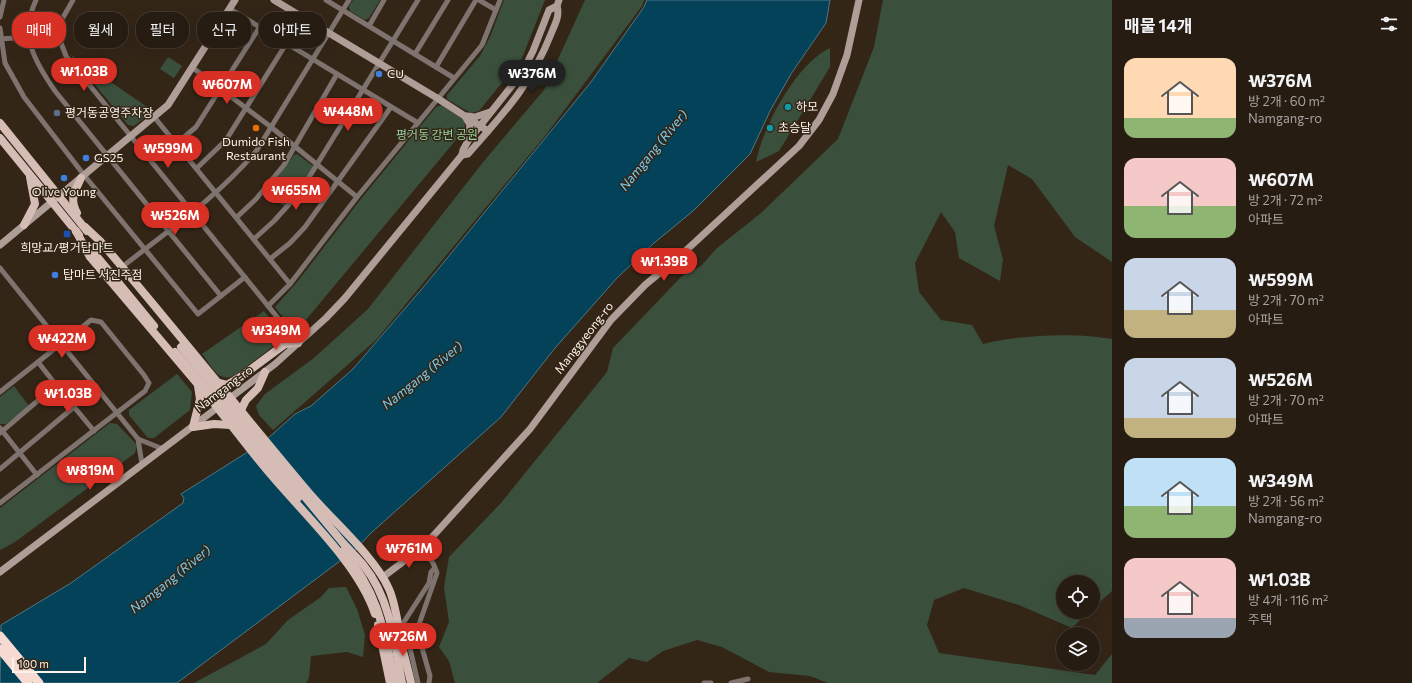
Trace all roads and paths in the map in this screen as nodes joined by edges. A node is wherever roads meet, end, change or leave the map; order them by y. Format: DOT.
graph roads {
  1 [pos="4,0"];
  2 [pos="36,0"];
  3 [pos="73,0"];
  4 [pos="235,0"];
  5 [pos="274,0"];
  6 [pos="326,0"];
  7 [pos="348,0"];
  8 [pos="384,0"];
  9 [pos="418,0"];
  10 [pos="448,0"];
  11 [pos="476,0"];
  12 [pos="479,0"];
  13 [pos="500,0"];
  14 [pos="859,0"];
  15 [pos="558,3"];
  16 [pos="230,9"];
  17 [pos="343,10"];
  18 [pos="496,10"];
  19 [pos="32,12"];
  20 [pos="66,12"];
  21 [pos="0,17"];
  22 [pos="368,26"];
  23 [pos="0,28"];
  24 [pos="259,28"];
  25 [pos="330,32"];
  26 [pos="0,38"];
  27 [pos="12,38"];
  28 [pos="393,41"];
  29 [pos="32,48"];
  30 [pos="63,48"];
  31 [pos="283,48"];
  32 [pos="293,48"];
  33 [pos="414,54"];
  34 [pos="312,59"];
  35 [pos="379,63"];
  36 [pos="436,67"];
  37 [pos="193,68"];
  38 [pos="337,74"];
  39 [pos="454,78"];
  40 [pos="221,90"];
  41 [pos="363,90"];
  42 [pos="438,98"];
  43 [pos="391,107"];
  44 [pos="245,108"];
  45 [pos="492,111"];
  46 [pos="465,116"];
  47 [pos="155,118"];
  48 [pos="0,123"];
  49 [pos="418,124"];
  50 [pos="480,126"];
  51 [pos="271,127"];
  52 [pos="488,131"];
  53 [pos="131,137"];
  54 [pos="0,138"];
  55 [pos="468,141"];
  56 [pos="176,144"];
  57 [pos="295,147"];
  58 [pos="462,155"];
  59 [pos="108,156"];
  60 [pos="318,166"];
  61 [pos="197,168"];
  62 [pos="30,174"];
  63 [pos="83,177"];
  64 [pos="337,180"];
  65 [pos="217,192"];
  66 [pos="60,195"];
  67 [pos="357,197"];
  68 [pos="52,202"];
  69 [pos="192,212"];
  70 [pos="237,217"];
  71 [pos="24,225"];
  72 [pos="83,225"];
  73 [pos="169,230"];
  74 [pos="76,231"];
  75 [pos="254,239"];
  76 [pos="0,245"];
  77 [pos="146,249"];
  78 [pos="270,259"];
  79 [pos="122,267"];
  80 [pos="0,268"];
  81 [pos="244,276"];
  82 [pos="290,284"];
  83 [pos="221,296"];
  84 [pos="268,306"];
  85 [pos="298,343"];
  86 [pos="60,344"];
  87 [pos="178,349"];
  88 [pos="38,362"];
  89 [pos="265,372"];
  90 [pos="218,383"];
  91 [pos="56,385"];
  92 [pos="198,386"];
  93 [pos="0,392"];
  94 [pos="231,397"];
  95 [pos="74,407"];
  96 [pos="218,409"];
  97 [pos="241,410"];
  98 [pos="118,413"];
  99 [pos="230,425"];
  100 [pos="193,427"];
  101 [pos="1,430"];
  102 [pos="94,431"];
  103 [pos="138,439"];
  104 [pos="162,449"];
  105 [pos="20,453"];
  106 [pos="142,464"];
  107 [pos="0,469"];
  108 [pos="37,475"];
  109 [pos="0,503"];
  110 [pos="428,541"];
  111 [pos="422,548"];
  112 [pos="411,556"];
  113 [pos="428,557"];
  114 [pos="434,569"];
  115 [pos="0,572"];
  116 [pos="383,577"];
  117 [pos="361,586"];
  118 [pos="0,636"];
  119 [pos="0,649"];
  120 [pos="748,679"];
  121 [pos="28,683"];
  122 [pos="39,683"];
  123 [pos="390,683"];
  124 [pos="395,683"];
  125 [pos="402,683"];
  126 [pos="411,683"];
  127 [pos="418,683"];
  128 [pos="429,683"];
  129 [pos="704,683"];
  130 [pos="711,683"];
  131 [pos="731,683"];
  1 -- 21 [label="street"];
  2 -- 19 [label="street"];
  3 -- 20 [label="street"];
  4 -- 16 [label="street"];
  5 -- 25 [label="street"];
  6 -- 17 [label="street"];
  7 -- 17 [label="street"];
  8 -- 22 [label="street"];
  9 -- 28 [label="street"];
  10 -- 33 [label="street"];
  11 -- 36 [label="street"];
  12 -- 18 [label="street"];
  13 -- 18 [label="street"];
  14 -- 110 [label="street, Manggyeong-ro"];
  15 -- 45 [label="street, Namgang-ro"];
  15 -- 52 [label="street, Namgang-ro"];
  16 -- 24 [label="street"];
  16 -- 37 [label="street"];
  17 -- 22 [label="street"];
  17 -- 25 [label="street"];
  18 -- 39 [label="street"];
  22 -- 28 [label="street"];
  23 -- 26 [label="street"];
  24 -- 40 [label="street"];
  25 -- 34 [label="street"];
  25 -- 35 [label="street"];
  26 -- 27 [label="street"];
  26 -- 63 [label="street"];
  28 -- 33 [label="street"];
  28 -- 35 [label="street"];
  29 -- 59 [label="street"];
  30 -- 53 [label="street"];
  31 -- 44 [label="street"];
  32 -- 34 [label="street"];
  33 -- 36 [label="street"];
  34 -- 38 [label="street"];
  34 -- 51 [label="street"];
  35 -- 41 [label="street"];
  35 -- 42 [label="street"];
  36 -- 39 [label="street"];
  37 -- 40 [label="street"];
  37 -- 47 [label="street"];
  38 -- 41 [label="street"];
  38 -- 57 [label="street"];
  39 -- 42 [label="street"];
  40 -- 44 [label="street"];
  40 -- 56 [label="street"];
  41 -- 43 [label="street"];
  41 -- 60 [label="street"];
  42 -- 46 [label="street"];
  42 -- 49 [label="street"];
  43 -- 49 [label="street"];
  43 -- 64 [label="street"];
  44 -- 51 [label="street"];
  44 -- 61 [label="street"];
  45 -- 46 [label="street"];
  45 -- 50 [label="street, Namgang-ro"];
  46 -- 50 [label="street"];
  46 -- 55 [label="street"];
  47 -- 53 [label="street"];
  47 -- 56 [label="street"];
  48 -- 66 [label="main road"];
  49 -- 67 [label="street"];
  50 -- 52 [label="street"];
  50 -- 55 [label="street, Namgang-ro"];
  51 -- 57 [label="street"];
  51 -- 65 [label="street"];
  52 -- 58 [label="street, Namgang-ro"];
  53 -- 59 [label="street"];
  53 -- 69 [label="street"];
  54 -- 62 [label="main road"];
  55 -- 58 [label="street, Namgang-ro"];
  56 -- 61 [label="street"];
  57 -- 60 [label="street"];
  57 -- 70 [label="street"];
  58 -- 85 [label="street, Namgang-ro"];
  59 -- 63 [label="street"];
  59 -- 73 [label="street"];
  60 -- 64 [label="street"];
  60 -- 75 [label="street"];
  61 -- 65 [label="street"];
  62 -- 68 [label="main road"];
  62 -- 71 [label="main road"];
  63 -- 66 [label="street"];
  63 -- 72 [label="main road"];
  63 -- 77 [label="street"];
  64 -- 67 [label="street"];
  64 -- 78 [label="street"];
  65 -- 69 [label="street"];
  65 -- 70 [label="street"];
  66 -- 68 [label="street"];
  66 -- 72 [label="main road"];
  67 -- 82 [label="street"];
  68 -- 71 [label="street"];
  68 -- 74 [label="main road"];
  69 -- 73 [label="street"];
  69 -- 81 [label="street"];
  70 -- 75 [label="street"];
  71 -- 76 [label="street"];
  72 -- 79 [label="main road"];
  72 -- 87 [label="main road"];
  73 -- 77 [label="street"];
  73 -- 83 [label="street"];
  74 -- 87 [label="main road"];
  74 -- 92 [label="main road"];
  75 -- 78 [label="street"];
  77 -- 79 [label="street"];
  77 -- 83 [label="street"];
  78 -- 82 [label="street"];
  79 -- 90 [label="main road"];
  80 -- 86 [label="street"];
  81 -- 83 [label="street"];
  81 -- 84 [label="street"];
  82 -- 84 [label="street"];
  84 -- 85 [label="street"];
  85 -- 89 [label="street, Namgang-ro"];
  85 -- 90 [label="main road"];
  86 -- 88 [label="street"];
  86 -- 98 [label="street"];
  86 -- 98 [label="street"];
  87 -- 124 [label="main road, bridge"];
  87 -- 125 [label="main road, bridge"];
  88 -- 91 [label="street"];
  88 -- 93 [label="street"];
  89 -- 94 [label="street, Namgang-ro"];
  89 -- 97 [label="main road"];
  90 -- 94 [label="main road"];
  91 -- 95 [label="street"];
  91 -- 101 [label="street"];
  92 -- 96 [label="main road"];
  92 -- 100 [label="main road"];
  94 -- 96 [label="street, Namgang-ro"];
  94 -- 97 [label="main road"];
  95 -- 102 [label="street"];
  95 -- 105 [label="street"];
  96 -- 99 [label="main road"];
  96 -- 100 [label="street, Namgang-ro"];
  97 -- 116 [label="main road"];
  98 -- 102 [label="street"];
  98 -- 103 [label="street"];
  99 -- 100 [label="main road"];
  99 -- 117 [label="main road"];
  100 -- 104 [label="street, Namgang-ro"];
  101 -- 105 [label="street"];
  102 -- 108 [label="street"];
  103 -- 104 [label="street"];
  103 -- 106 [label="street"];
  104 -- 106 [label="street, Namgang-ro"];
  105 -- 107 [label="street"];
  105 -- 108 [label="street"];
  106 -- 115 [label="street, Namgang-ro"];
  108 -- 109 [label="street"];
  110 -- 111 [label="street, Manggyeong-ro"];
  110 -- 113 [label="street"];
  111 -- 112 [label="street, Manggyeong-ro"];
  111 -- 113 [label="street"];
  112 -- 113 [label="street"];
  112 -- 116 [label="street, Manggyeong-ro"];
  113 -- 114 [label="street"];
  114 -- 127 [label="street"];
  114 -- 128 [label="street"];
  116 -- 117 [label="main road"];
  116 -- 126 [label="main road"];
  117 -- 123 [label="main road"];
  118 -- 122 [label="highway"];
  119 -- 121 [label="highway"];
  120 -- 131 [label="street"];
  129 -- 130 [label="street"];
}
